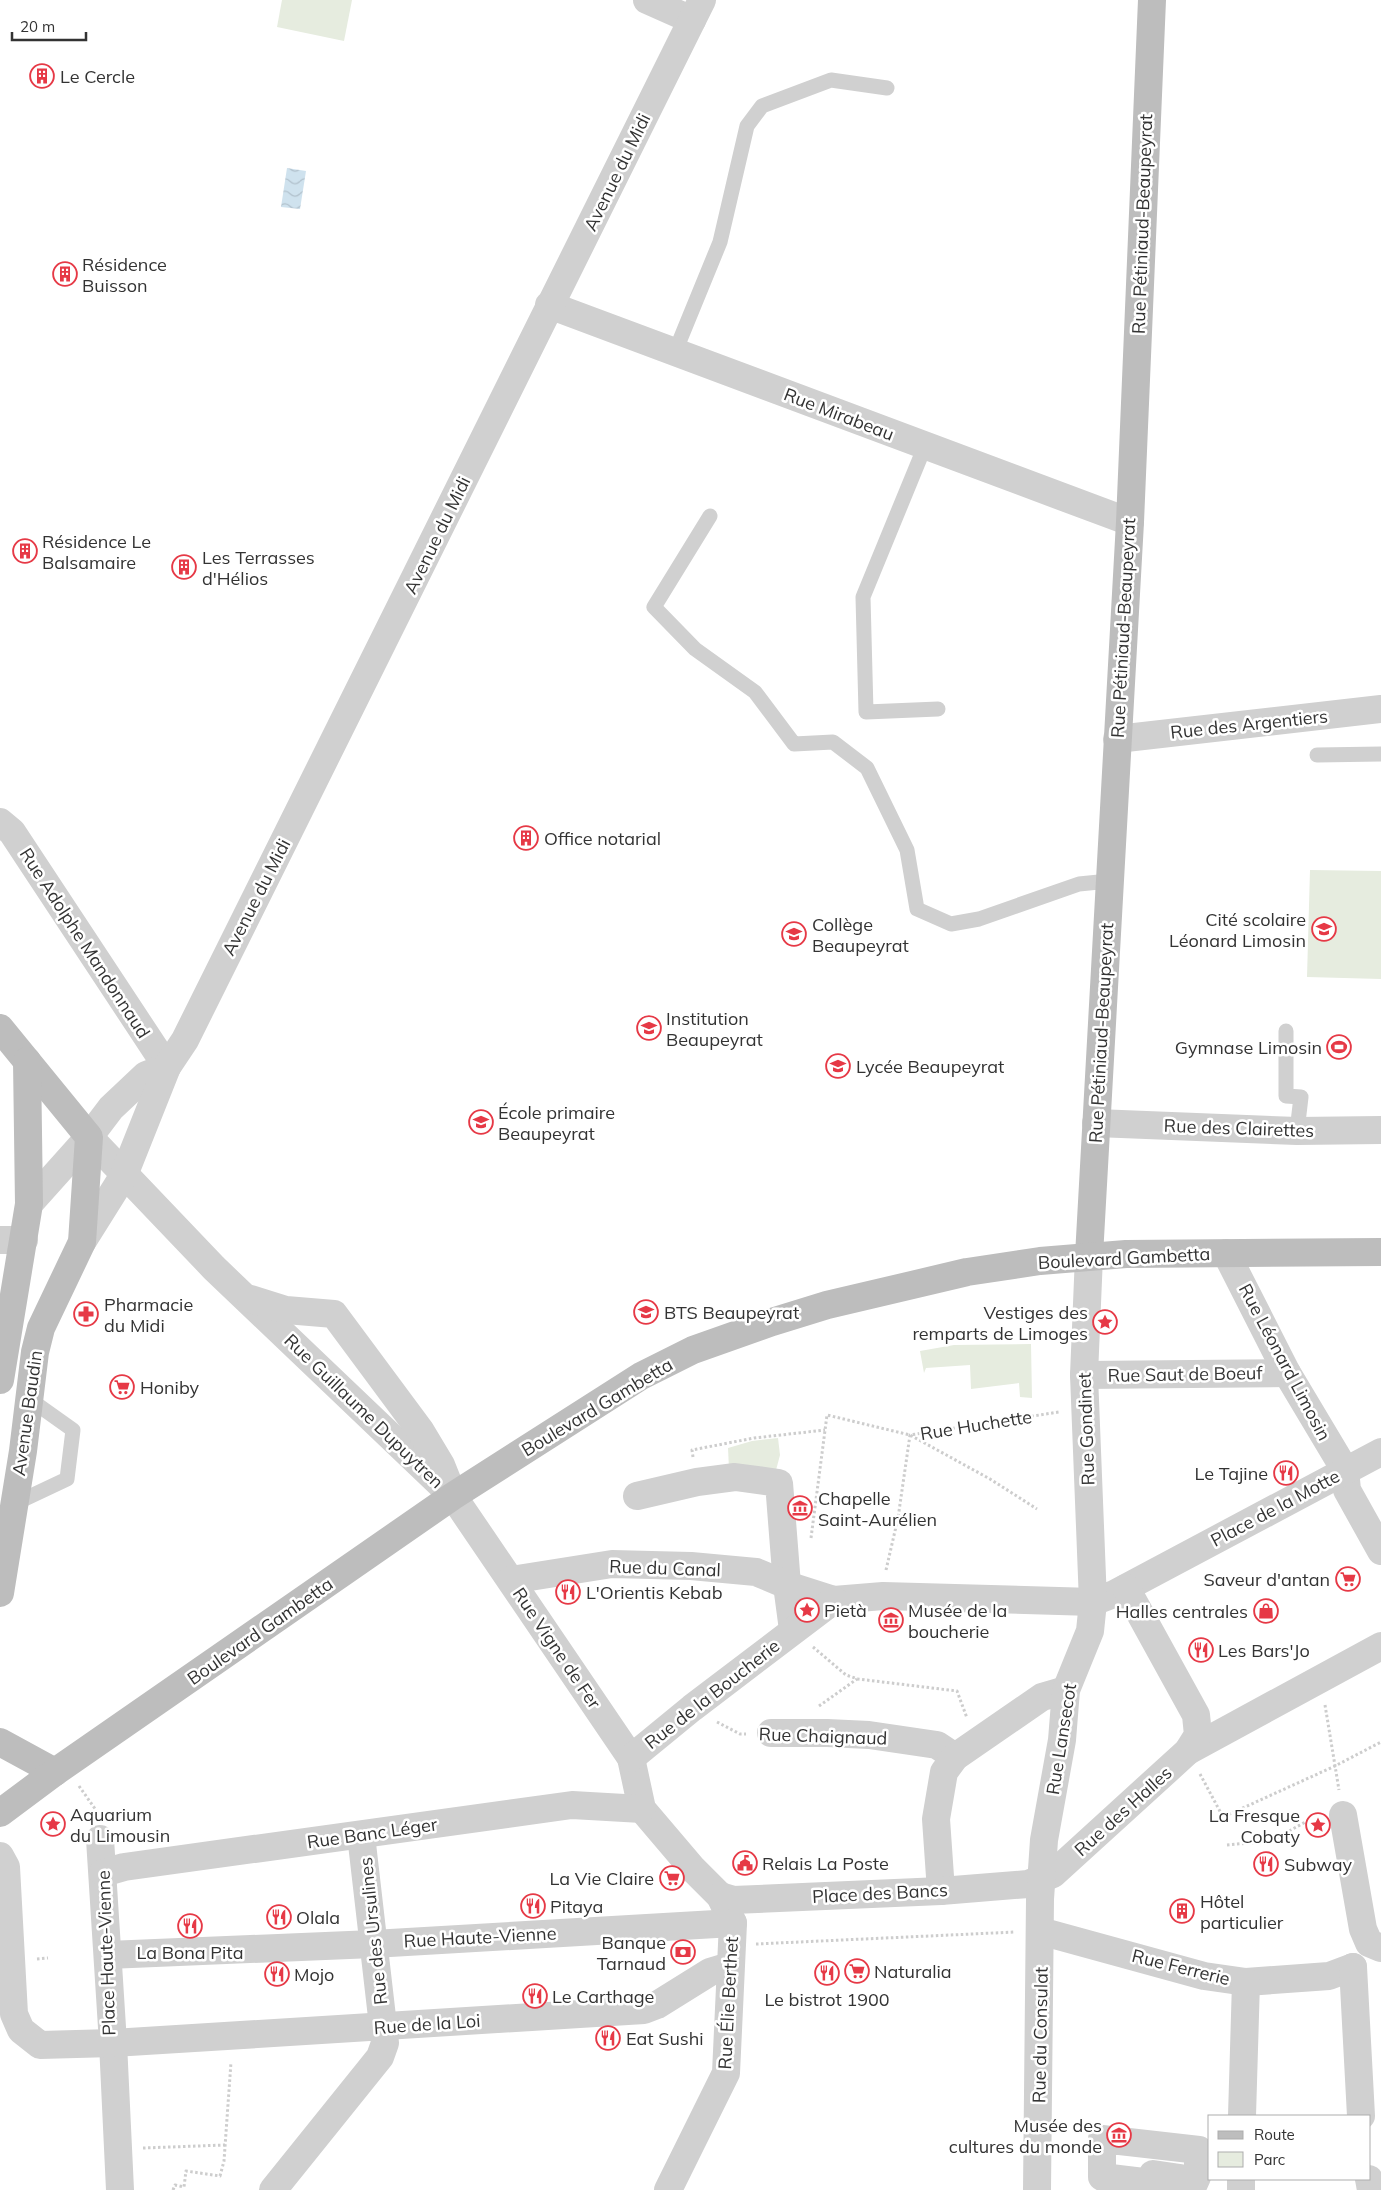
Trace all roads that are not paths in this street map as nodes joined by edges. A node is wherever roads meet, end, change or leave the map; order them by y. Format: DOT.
graph roads {
  1 [pos="648,0"];
  2 [pos="1152,0"];
  3 [pos="697,10"];
  4 [pos="887,88"];
  5 [pos="549,305"];
  6 [pos="675,352"];
  7 [pos="925,446"];
  8 [pos="710,516"];
  9 [pos="1130,522"];
  10 [pos="938,708"];
  11 [pos="1381,709"];
  12 [pos="1116,739"];
  13 [pos="1381,754"];
  14 [pos="1317,755"];
  15 [pos="0,822"];
  16 [pos="1109,881"];
  17 [pos="0,1028"];
  18 [pos="1286,1031"];
  19 [pos="26,1061"];
  20 [pos="167,1067"];
  21 [pos="1096,1122"];
  22 [pos="1381,1130"];
  23 [pos="1297,1131"];
  24 [pos="89,1137"];
  25 [pos="124,1175"];
  26 [pos="30,1204"];
  27 [pos="82,1242"];
  28 [pos="7,1243"];
  29 [pos="1381,1252"];
  30 [pos="1226,1253"];
  31 [pos="1089,1256"];
  32 [pos="247,1298"];
  33 [pos="1287,1372"];
  34 [pos="1084,1375"];
  35 [pos="0,1380"];
  36 [pos="28,1398"];
  37 [pos="1381,1452"];
  38 [pos="1345,1470"];
  39 [pos="453,1496"];
  40 [pos="636,1496"];
  41 [pos="14,1504"];
  42 [pos="1381,1551"];
  43 [pos="1,1578"];
  44 [pos="512,1580"];
  45 [pos="787,1585"];
  46 [pos="1126,1588"];
  47 [pos="834,1600"];
  48 [pos="1093,1602"];
  49 [pos="793,1630"];
  50 [pos="1381,1646"];
  51 [pos="1066,1690"];
  52 [pos="771,1733"];
  53 [pos="0,1742"];
  54 [pos="1193,1743"];
  55 [pos="966,1750"];
  56 [pos="631,1758"];
  57 [pos="67,1778"];
  58 [pos="642,1809"];
  59 [pos="1342,1809"];
  60 [pos="0,1813"];
  61 [pos="101,1829"];
  62 [pos="362,1835"];
  63 [pos="0,1856"];
  64 [pos="103,1873"];
  65 [pos="1041,1880"];
  66 [pos="941,1891"];
  67 [pos="720,1896"];
  68 [pos="1040,1931"];
  69 [pos="374,1944"];
  70 [pos="732,1944"];
  71 [pos="1375,1945"];
  72 [pos="108,1955"];
  73 [pos="1353,1967"];
  74 [pos="1246,1982"];
  75 [pos="384,2026"];
  76 [pos="113,2043"];
  77 [pos="1242,2115"];
  78 [pos="1361,2115"];
  79 [pos="120,2190"];
  80 [pos="273,2190"];
  81 [pos="668,2190"];
  82 [pos="1037,2190"];
  1 -- 3 [label="street"];
  2 -- 9 [label="main road, Rue Pétiniaud-Beaupeyrat"];
  3 -- 5 [label="street, Avenue du Midi"];
  4 -- 6 [label="lane"];
  5 -- 6 [label="street, Rue Mirabeau"];
  5 -- 20 [label="street, Avenue du Midi"];
  6 -- 7 [label="street, Rue Mirabeau"];
  7 -- 9 [label="street, Rue Mirabeau"];
  7 -- 10 [label="lane"];
  8 -- 16 [label="lane"];
  9 -- 12 [label="main road, Rue Pétiniaud-Beaupeyrat"];
  11 -- 12 [label="street, Rue des Argentiers"];
  12 -- 16 [label="main road, Rue Pétiniaud-Beaupeyrat"];
  13 -- 14 [label="lane"];
  15 -- 20 [label="street, Rue Adolphe Mandonnaud"];
  16 -- 21 [label="main road, Rue Pétiniaud-Beaupeyrat"];
  17 -- 19 [label="main road"];
  18 -- 23 [label="lane"];
  19 -- 24 [label="main road"];
  19 -- 26 [label="main road, Avenue Baudin"];
  20 -- 24 [label="street"];
  20 -- 25 [label="street, Avenue du Midi"];
  21 -- 23 [label="street, Rue des Clairettes"];
  21 -- 31 [label="main road, Rue Pétiniaud-Beaupeyrat"];
  22 -- 23 [label="street, Rue des Clairettes"];
  24 -- 25 [label="street, Rue Guillaume Dupuytren"];
  24 -- 26 [label="street"];
  24 -- 27 [label="main road, Avenue Baudin"];
  25 -- 27 [label="street, Avenue Baudin"];
  25 -- 32 [label="street, Rue Guillaume Dupuytren"];
  26 -- 28 [label="main road, Avenue Baudin"];
  27 -- 36 [label="main road, Avenue Baudin"];
  28 -- 35 [label="main road, Avenue Baudin"];
  29 -- 30 [label="main road, Boulevard Gambetta"];
  30 -- 31 [label="main road, Boulevard Gambetta"];
  30 -- 33 [label="street, Rue Léonard Limosin"];
  31 -- 34 [label="street, Rue Gondinet"];
  31 -- 39 [label="main road, Boulevard Gambetta"];
  32 -- 39 [label="street, Rue Guillaume Dupuytren"];
  32 -- 39 [label="street, Rue Guillaume Dupuytren"];
  33 -- 34 [label="street, Rue Saut de Boeuf"];
  33 -- 38 [label="street, Rue Léonard Limosin"];
  34 -- 48 [label="street, Rue Gondinet"];
  36 -- 41 [label="main road, Avenue Baudin"];
  36 -- 41 [label="lane"];
  37 -- 38 [label="street"];
  38 -- 42 [label="street, Place de la Motte"];
  38 -- 46 [label="street, Place de la Motte"];
  39 -- 44 [label="street, Rue Vigne de Fer"];
  39 -- 57 [label="main road, Boulevard Gambetta"];
  40 -- 45 [label="street"];
  41 -- 43 [label="main road, Avenue Baudin"];
  44 -- 45 [label="street, Rue du Canal"];
  44 -- 56 [label="street, Rue Vigne de Fer"];
  45 -- 47 [label="street, Rue du Canal"];
  45 -- 49 [label="street"];
  46 -- 48 [label="street, Place de la Motte"];
  46 -- 54 [label="street"];
  47 -- 48 [label="street"];
  47 -- 49 [label="street, Rue de la Boucherie"];
  48 -- 51 [label="street, Rue Lansecot"];
  49 -- 56 [label="street, Rue de la Boucherie"];
  50 -- 54 [label="street"];
  51 -- 55 [label="street"];
  51 -- 65 [label="street, Rue Lansecot"];
  52 -- 55 [label="street, Rue Chaignaud"];
  53 -- 57 [label="main road"];
  54 -- 65 [label="street, Rue des Halles"];
  55 -- 66 [label="street"];
  56 -- 58 [label="street, Rue Vigne de Fer"];
  57 -- 60 [label="main road, Boulevard Gambetta"];
  58 -- 62 [label="street, Rue Banc Léger"];
  58 -- 67 [label="street, Rue Élie Berthet"];
  59 -- 71 [label="street"];
  61 -- 64 [label="street, Place Haute-Vienne"];
  62 -- 64 [label="street, Rue Banc Léger"];
  62 -- 69 [label="street, Rue des Ursulines"];
  63 -- 76 [label="street, Place Haute-Vienne"];
  64 -- 72 [label="street, Place Haute-Vienne"];
  65 -- 66 [label="street, Place des Bancs"];
  65 -- 68 [label="street, Rue du Consulat"];
  66 -- 67 [label="street, Place des Bancs"];
  67 -- 70 [label="street, Rue Élie Berthet"];
  68 -- 74 [label="street, Rue Ferrerie"];
  68 -- 82 [label="street, Rue du Consulat"];
  69 -- 70 [label="street, Rue Haute-Vienne"];
  69 -- 72 [label="street, Rue Haute-Vienne"];
  69 -- 75 [label="street, Rue des Ursulines"];
  70 -- 75 [label="street, Rue de la Loi"];
  70 -- 81 [label="street, Rue Élie Berthet"];
  71 -- 73 [label="street"];
  72 -- 76 [label="street, Place Haute-Vienne"];
  73 -- 74 [label="street, Rue Ferrerie"];
  73 -- 78 [label="street"];
  74 -- 77 [label="street"];
  75 -- 76 [label="street, Rue de la Loi"];
  75 -- 80 [label="street, Rue des Ursulines"];
  76 -- 79 [label="street"];
}
